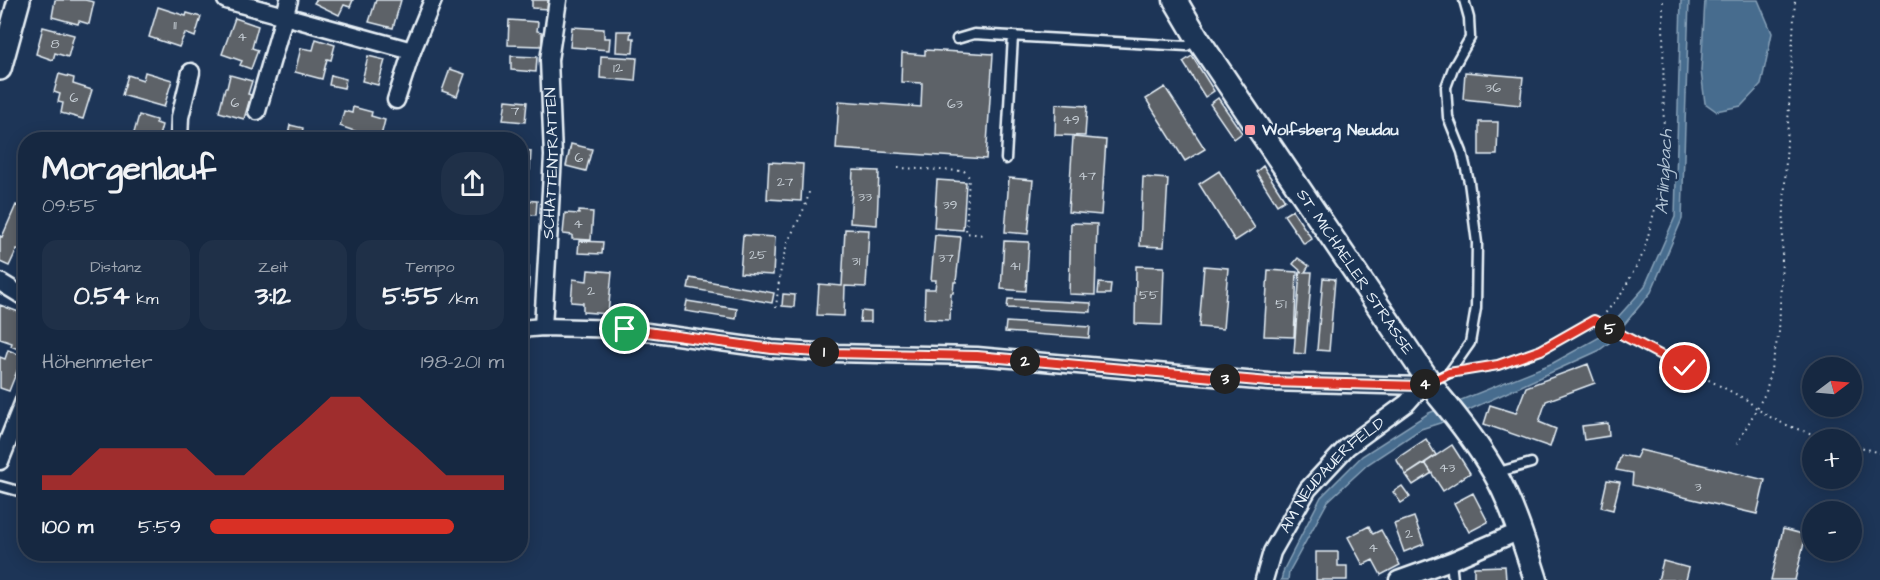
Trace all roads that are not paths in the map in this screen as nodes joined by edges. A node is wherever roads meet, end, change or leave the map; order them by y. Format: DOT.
graph roads {
  1 [pos="20,0"];
  2 [pos="226,0"];
  3 [pos="433,0"];
  4 [pos="558,0"];
  5 [pos="1175,0"];
  6 [pos="1464,0"];
  7 [pos="286,8"];
  8 [pos="1013,36"];
  9 [pos="957,39"];
  10 [pos="1198,39"];
  11 [pos="412,51"];
  12 [pos="0,69"];
  13 [pos="191,72"];
  14 [pos="396,100"];
  15 [pos="257,111"];
  16 [pos="179,132"];
  17 [pos="1006,159"];
  18 [pos="0,282"];
  19 [pos="18,293"];
  20 [pos="543,327"];
  21 [pos="528,328"];
  22 [pos="1435,384"];
  23 [pos="18,416"];
  24 [pos="0,461"];
  25 [pos="1531,463"];
  26 [pos="1495,473"];
  27 [pos="0,486"];
  28 [pos="18,491"];
  29 [pos="1520,531"];
  30 [pos="1451,561"];
  31 [pos="1264,580"];
  32 [pos="1398,580"];
  33 [pos="1453,580"];
  34 [pos="1536,580"];
  1 -- 12 [label="street"];
  2 -- 7 [label="street"];
  3 -- 11 [label="street"];
  4 -- 20 [label="street, SCHATTENTRATTEN"];
  5 -- 10 [label="main road, ST. MICHAELER STRASSE"];
  6 -- 22 [label="lane"];
  7 -- 11 [label="street"];
  7 -- 15 [label="street"];
  8 -- 9 [label="lane"];
  8 -- 10 [label="lane"];
  8 -- 17 [label="lane"];
  10 -- 22 [label="main road, ST. MICHAELER STRASSE"];
  11 -- 14 [label="street"];
  13 -- 16 [label="street"];
  18 -- 19 [label="street"];
  20 -- 21 [label="street"];
  20 -- 22 [label="street"];
  22 -- 26 [label="main road, ST. MICHAELER STRASSE"];
  22 -- 31 [label="street, AM NEUDAUERFELD"];
  23 -- 24 [label="street"];
  25 -- 26 [label="lane"];
  26 -- 29 [label="main road, ST. MICHAELER STRASSE"];
  27 -- 28 [label="lane"];
  29 -- 30 [label="street"];
  29 -- 34 [label="main road, ST. MICHAELER STRASSE"];
  30 -- 32 [label="street"];
  30 -- 33 [label="lane"];
}
